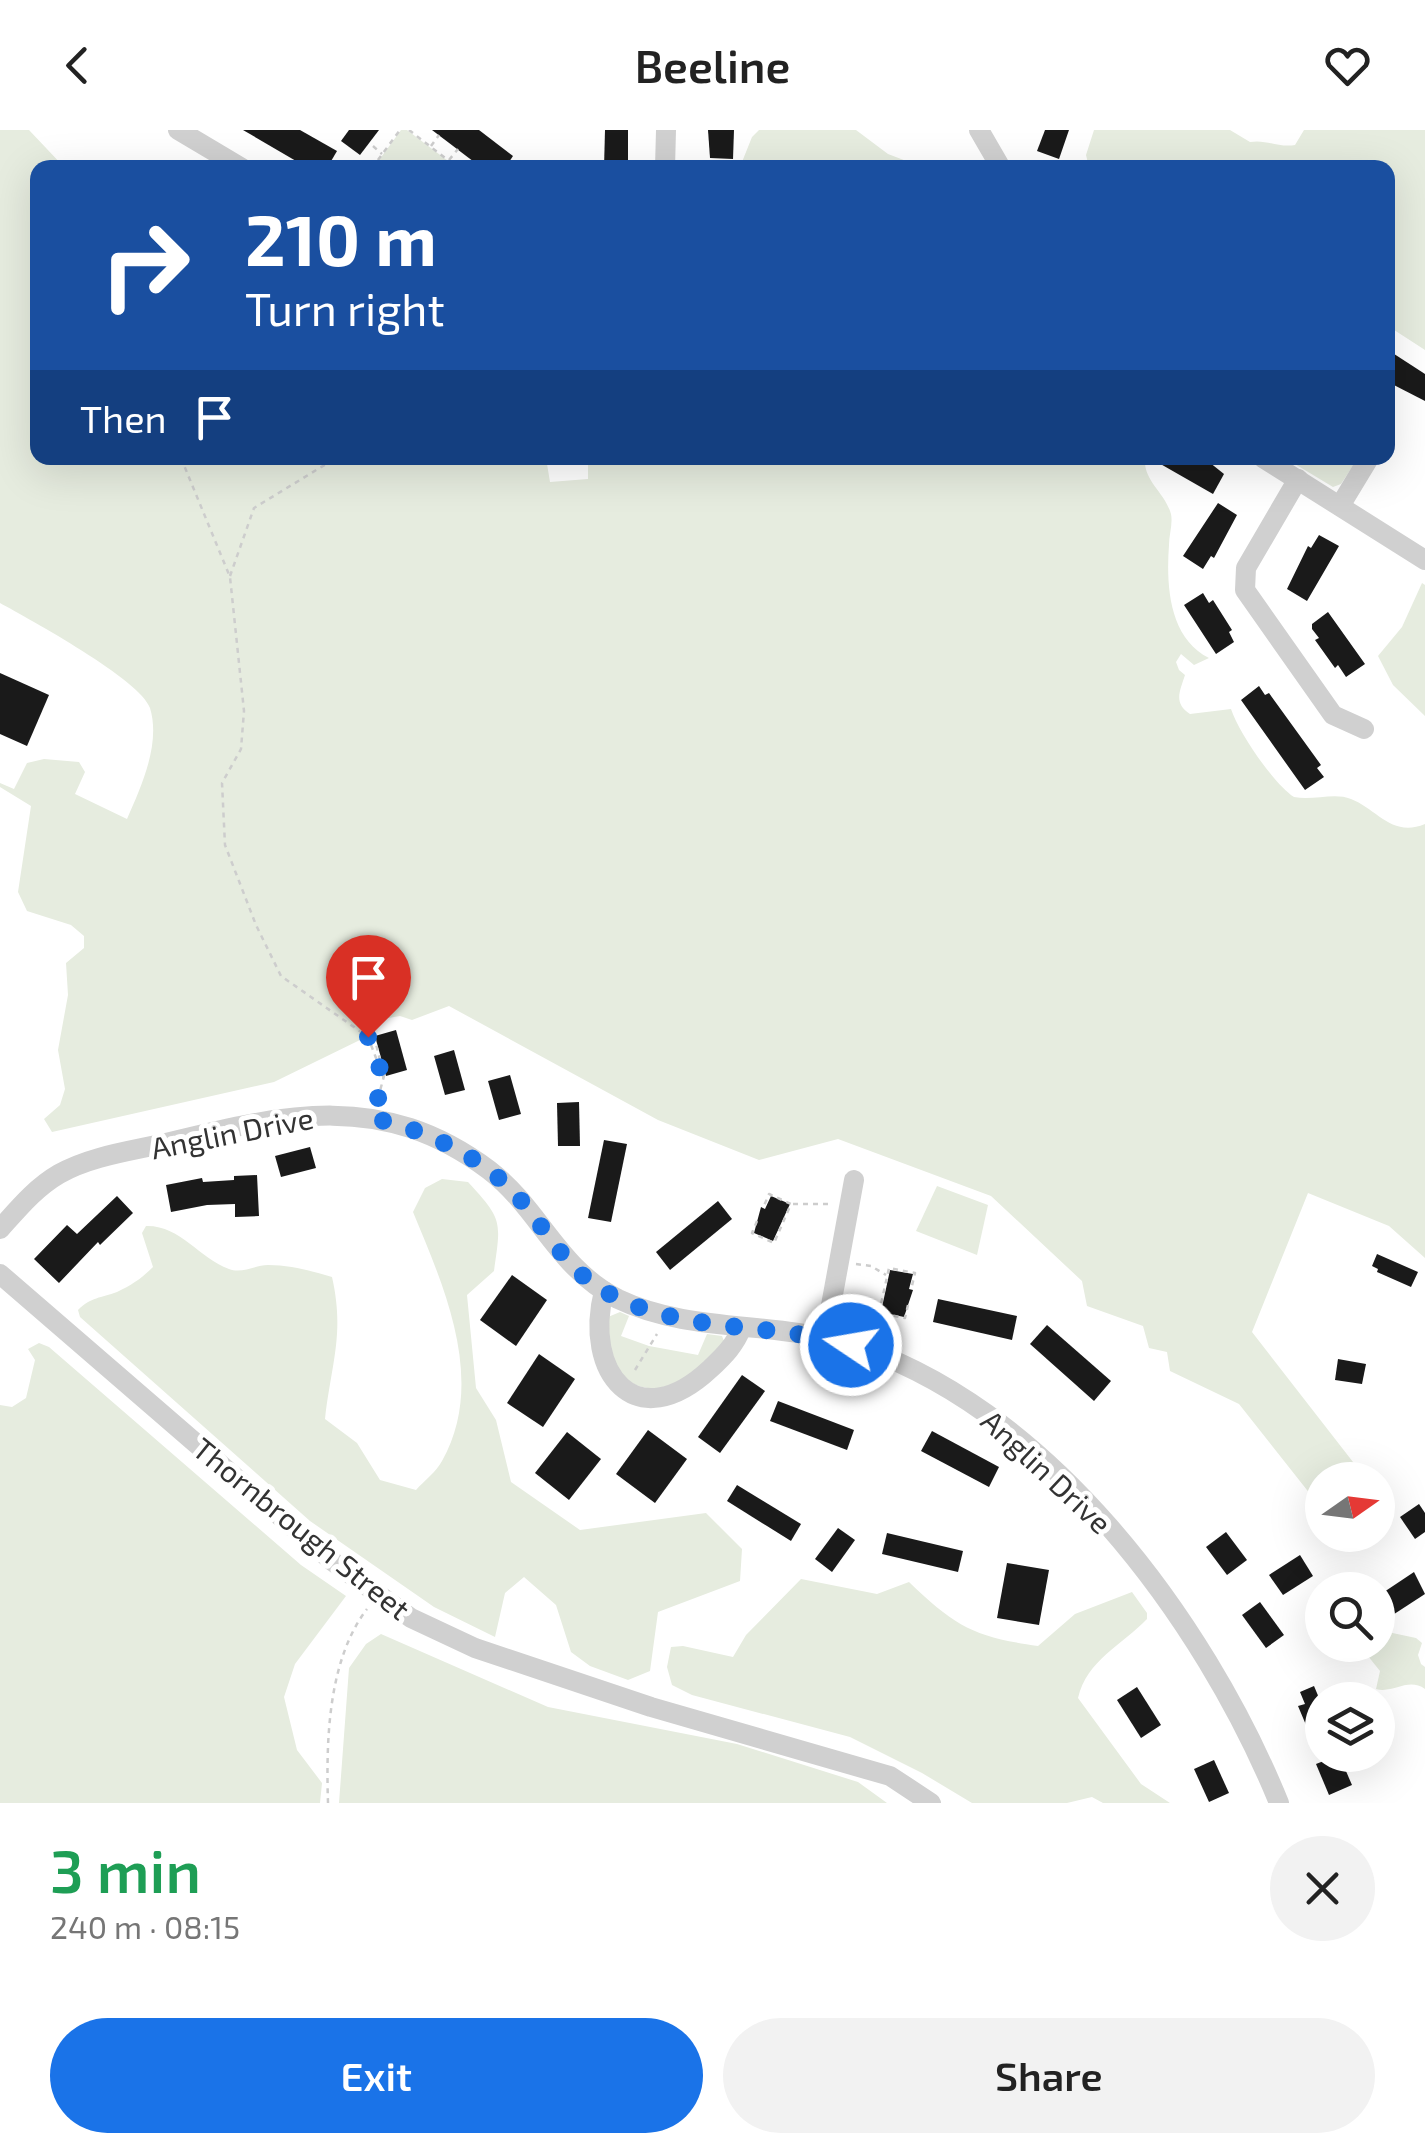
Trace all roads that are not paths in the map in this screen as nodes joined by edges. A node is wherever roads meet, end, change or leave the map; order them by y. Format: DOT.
graph roads {
  1 [pos="178,130"];
  2 [pos="666,130"];
  3 [pos="979,130"];
  4 [pos="1001,130"];
  5 [pos="229,160"];
  6 [pos="665,160"];
  7 [pos="997,160"];
  8 [pos="1275,465"];
  9 [pos="1365,465"];
  10 [pos="1298,479"];
  11 [pos="1340,506"];
  12 [pos="1425,560"];
  13 [pos="1364,729"];
  14 [pos="854,1180"];
  15 [pos="0,1229"];
  16 [pos="0,1274"];
  17 [pos="604,1291"];
  18 [pos="742,1326"];
  19 [pos="825,1338"];
  20 [pos="931,1803"];
  21 [pos="1279,1803"];
  1 -- 5 [label="street"];
  2 -- 6 [label="street"];
  3 -- 7 [label="street"];
  4 -- 7 [label="street"];
  8 -- 10 [label="street"];
  9 -- 11 [label="street"];
  10 -- 11 [label="street"];
  10 -- 13 [label="street"];
  11 -- 12 [label="street"];
  14 -- 19 [label="street"];
  15 -- 17 [label="street, Anglin Drive"];
  16 -- 20 [label="street, Thornbrough Street"];
  17 -- 18 [label="street, Anglin Drive"];
  17 -- 18 [label="street"];
  18 -- 19 [label="street, Anglin Drive"];
  19 -- 21 [label="street, Anglin Drive"];
}
